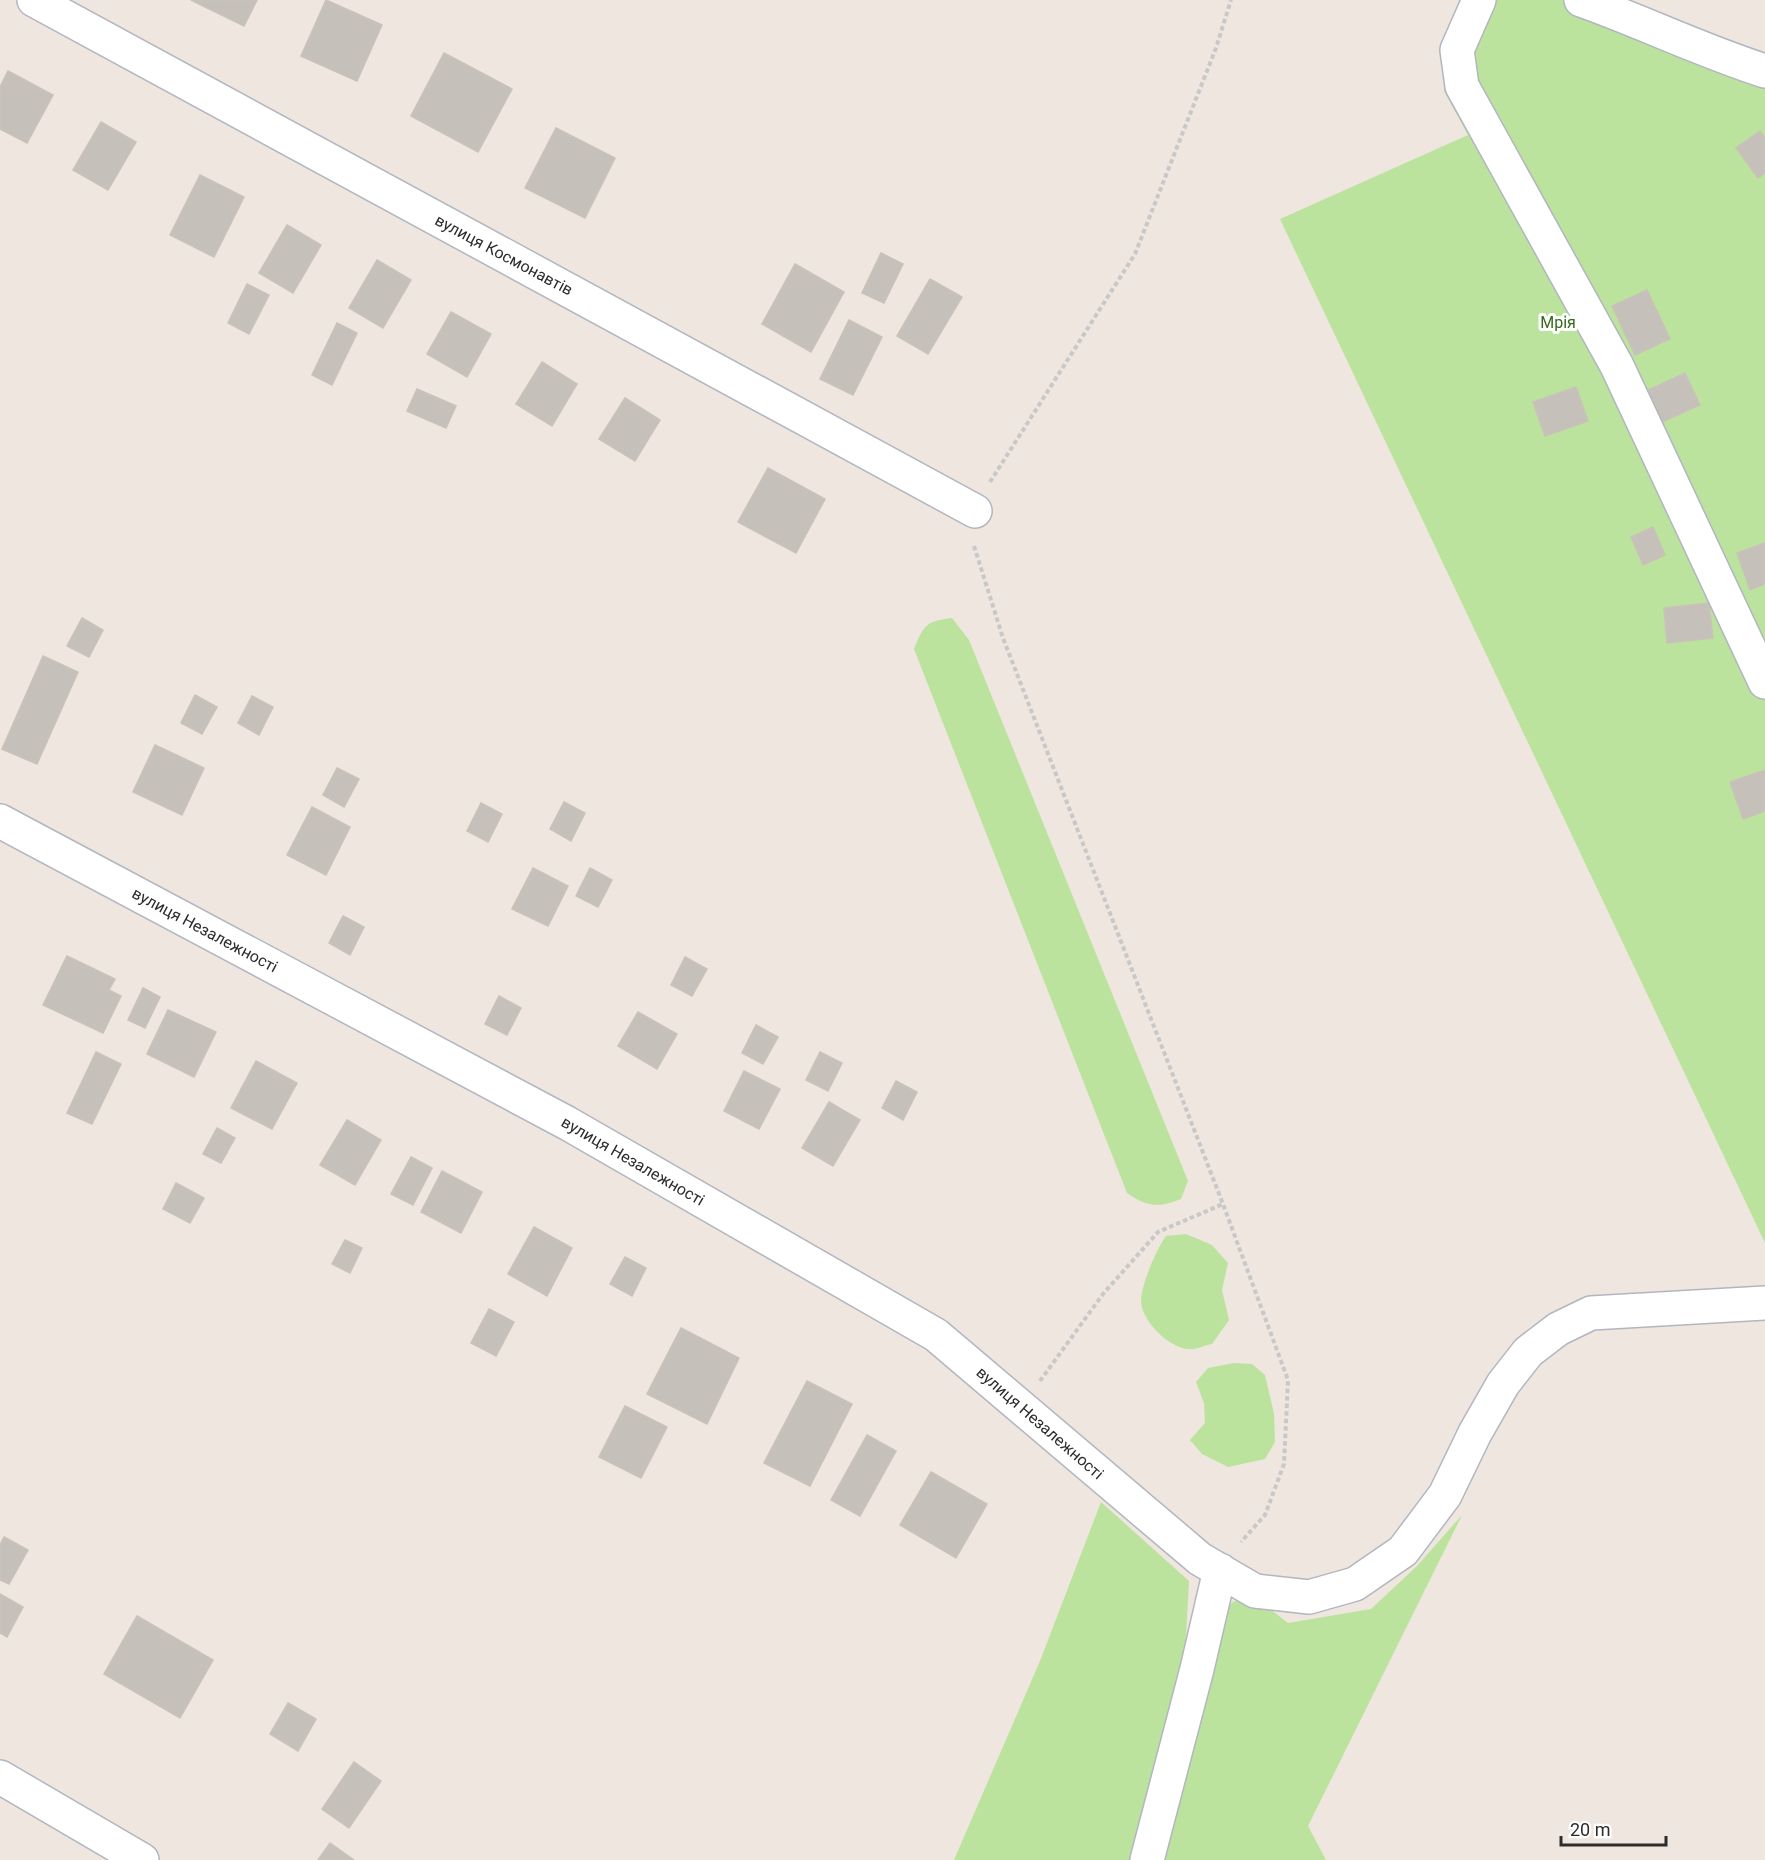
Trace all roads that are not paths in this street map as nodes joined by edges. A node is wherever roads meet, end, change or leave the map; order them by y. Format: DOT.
graph roads {
  1 [pos="34,0"];
  2 [pos="1479,0"];
  3 [pos="1581,0"];
  4 [pos="1765,71"];
  5 [pos="975,511"];
  6 [pos="1765,682"];
  7 [pos="0,821"];
  8 [pos="1765,1303"];
  9 [pos="1220,1570"];
  10 [pos="0,1777"];
  11 [pos="142,1860"];
  12 [pos="1147,1860"];
  1 -- 5 [label="street, вулиця Космонавтів"];
  2 -- 6 [label="street"];
  3 -- 4 [label="street"];
  7 -- 9 [label="street, вулиця Незалежності"];
  8 -- 9 [label="street, вулиця Незалежності"];
  9 -- 12 [label="street"];
  10 -- 11 [label="street"];
}
